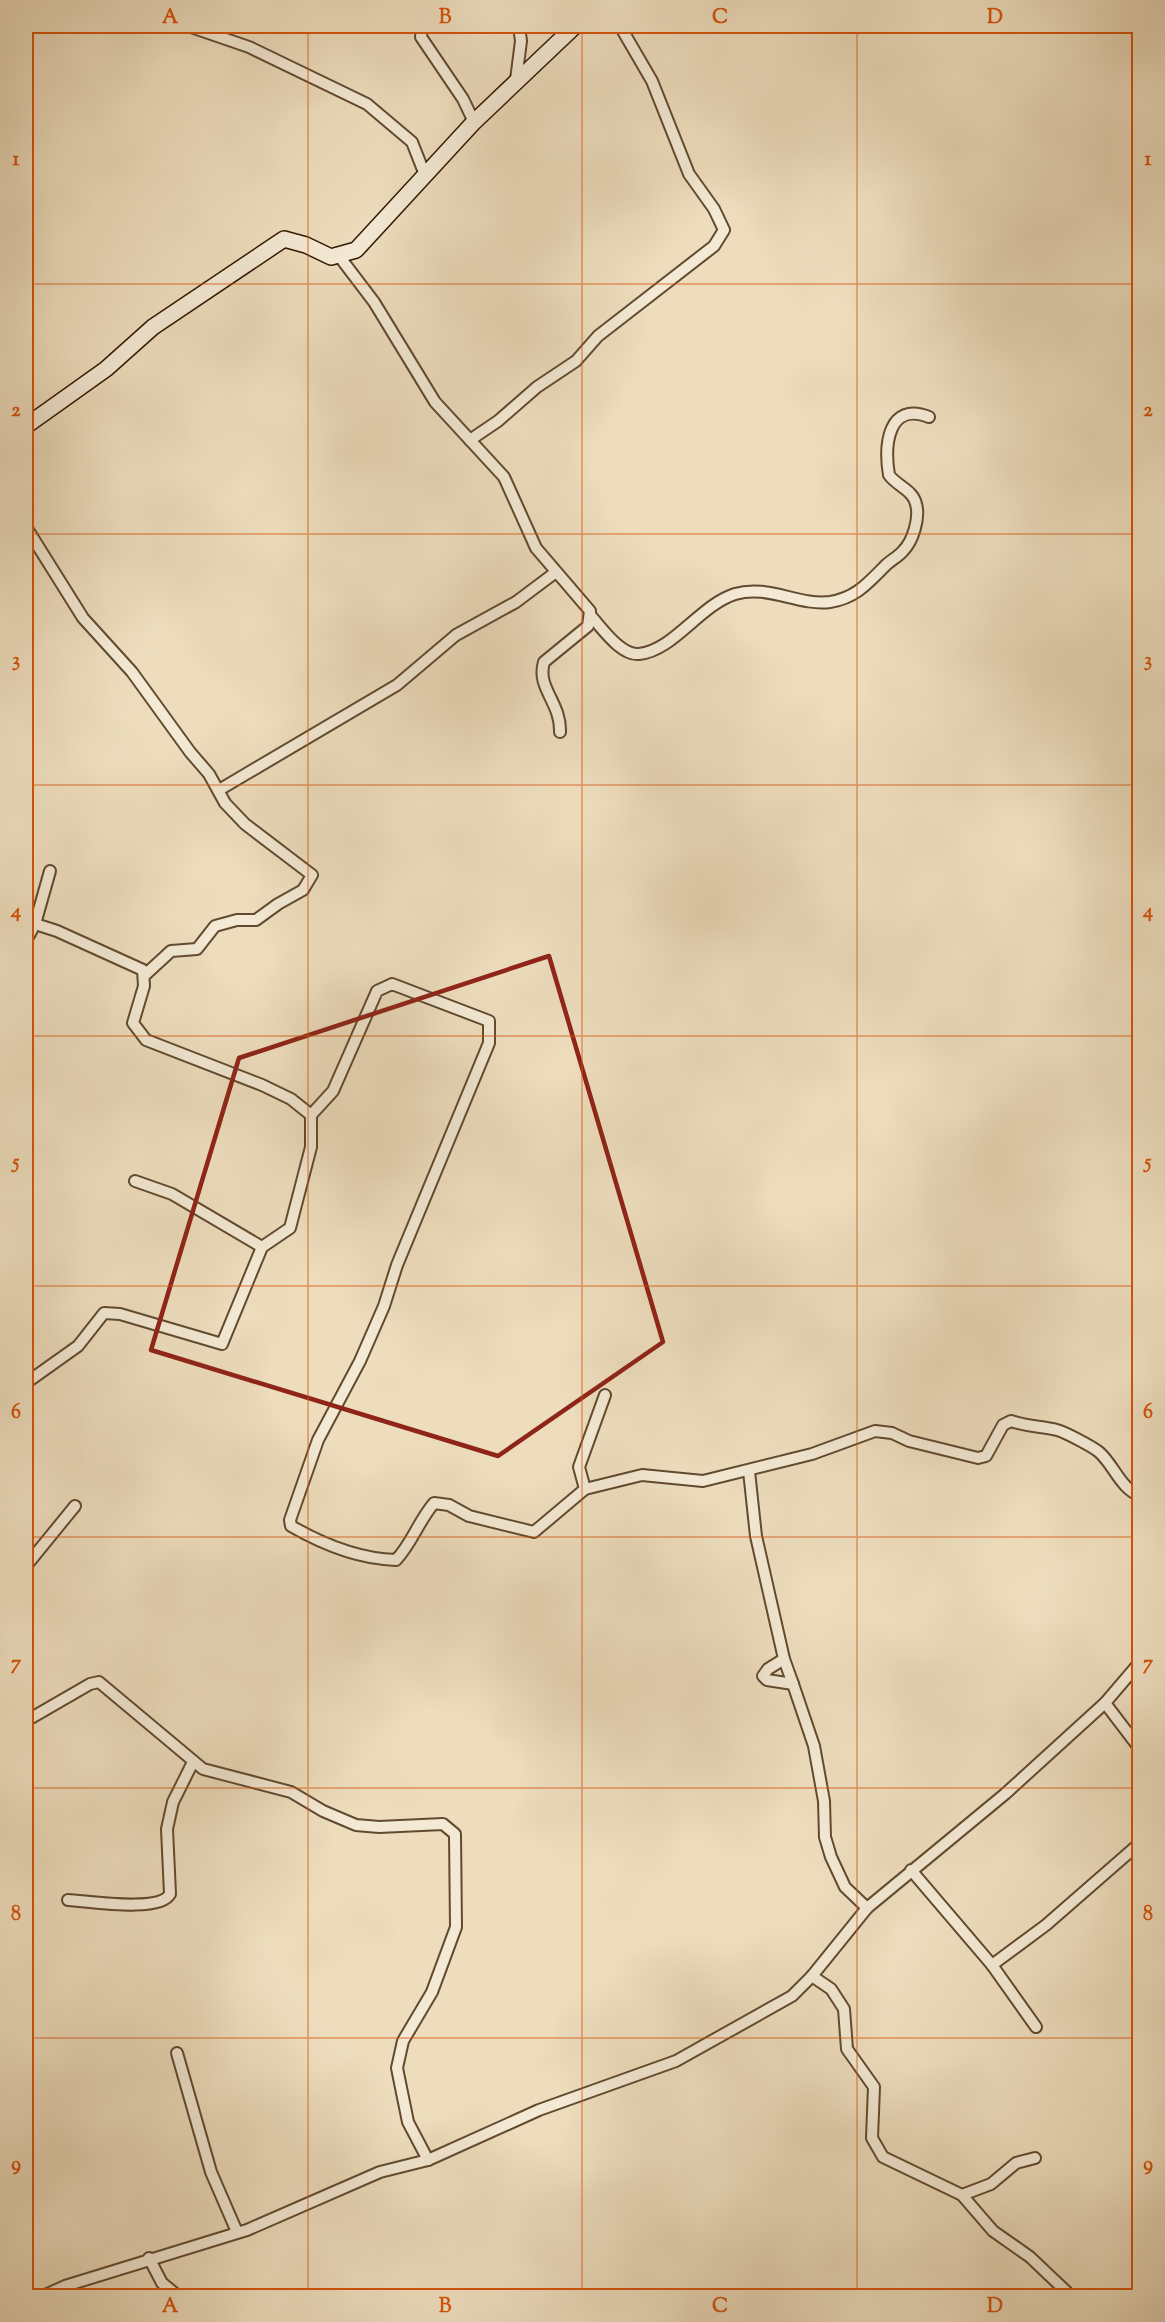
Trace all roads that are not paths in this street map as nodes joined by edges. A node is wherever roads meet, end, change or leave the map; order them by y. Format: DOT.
graph roads {
  1 [pos="188,26"];
  2 [pos="422,26"];
  3 [pos="519,26"];
  4 [pos="575,26"];
  5 [pos="620,26"];
  6 [pos="516,80"];
  7 [pos="474,122"];
  8 [pos="425,175"];
  9 [pos="339,256"];
  10 [pos="930,417"];
  11 [pos="26,426"];
  12 [pos="470,440"];
  13 [pos="26,527"];
  14 [pos="556,572"];
  15 [pos="590,615"];
  16 [pos="560,732"];
  17 [pos="219,790"];
  18 [pos="50,871"];
  19 [pos="30,922"];
  20 [pos="26,941"];
  21 [pos="146,974"];
  22 [pos="311,1115"];
  23 [pos="135,1181"];
  24 [pos="262,1247"];
  25 [pos="26,1383"];
  26 [pos="605,1395"];
  27 [pos="749,1471"];
  28 [pos="585,1489"];
  29 [pos="1140,1496"];
  30 [pos="75,1506"];
  31 [pos="26,1566"];
  32 [pos="784,1659"];
  33 [pos="1140,1662"];
  34 [pos="793,1684"];
  35 [pos="1106,1702"];
  36 [pos="26,1721"];
  37 [pos="1140,1749"];
  38 [pos="193,1762"];
  39 [pos="1140,1843"];
  40 [pos="911,1870"];
  41 [pos="68,1900"];
  42 [pos="867,1908"];
  43 [pos="992,1965"];
  44 [pos="812,1976"];
  45 [pos="1036,2027"];
  46 [pos="177,2053"];
  47 [pos="1035,2158"];
  48 [pos="428,2160"];
  49 [pos="962,2195"];
  50 [pos="237,2232"];
  51 [pos="149,2258"];
  52 [pos="42,2296"];
  53 [pos="178,2296"];
  54 [pos="1071,2296"];
  1 -- 8 [label="street"];
  2 -- 7 [label="street"];
  3 -- 6 [label="street"];
  4 -- 6 [label="street"];
  5 -- 12 [label="street"];
  6 -- 7 [label="street"];
  7 -- 8 [label="street"];
  8 -- 9 [label="street"];
  9 -- 11 [label="street"];
  9 -- 12 [label="street"];
  10 -- 15 [label="street"];
  12 -- 14 [label="street"];
  13 -- 17 [label="street"];
  14 -- 15 [label="street"];
  14 -- 17 [label="street"];
  15 -- 16 [label="street"];
  17 -- 21 [label="street"];
  18 -- 19 [label="street"];
  19 -- 20 [label="street"];
  19 -- 21 [label="street"];
  21 -- 22 [label="street"];
  22 -- 24 [label="street"];
  22 -- 28 [label="street"];
  23 -- 24 [label="street"];
  24 -- 25 [label="street"];
  26 -- 28 [label="street"];
  27 -- 28 [label="street"];
  27 -- 29 [label="street"];
  27 -- 32 [label="street"];
  30 -- 31 [label="street"];
  32 -- 34 [label="street"];
  32 -- 34 [label="street"];
  33 -- 35 [label="street"];
  34 -- 42 [label="street"];
  35 -- 37 [label="street"];
  35 -- 40 [label="street"];
  36 -- 38 [label="street"];
  38 -- 41 [label="street"];
  38 -- 48 [label="street"];
  39 -- 43 [label="street"];
  40 -- 42 [label="street"];
  40 -- 43 [label="street"];
  42 -- 44 [label="street"];
  43 -- 45 [label="street"];
  44 -- 48 [label="street"];
  44 -- 49 [label="street"];
  46 -- 50 [label="street"];
  47 -- 49 [label="street"];
  48 -- 50 [label="street"];
  49 -- 54 [label="street"];
  50 -- 51 [label="street"];
  51 -- 52 [label="street"];
  51 -- 53 [label="street"];
}
